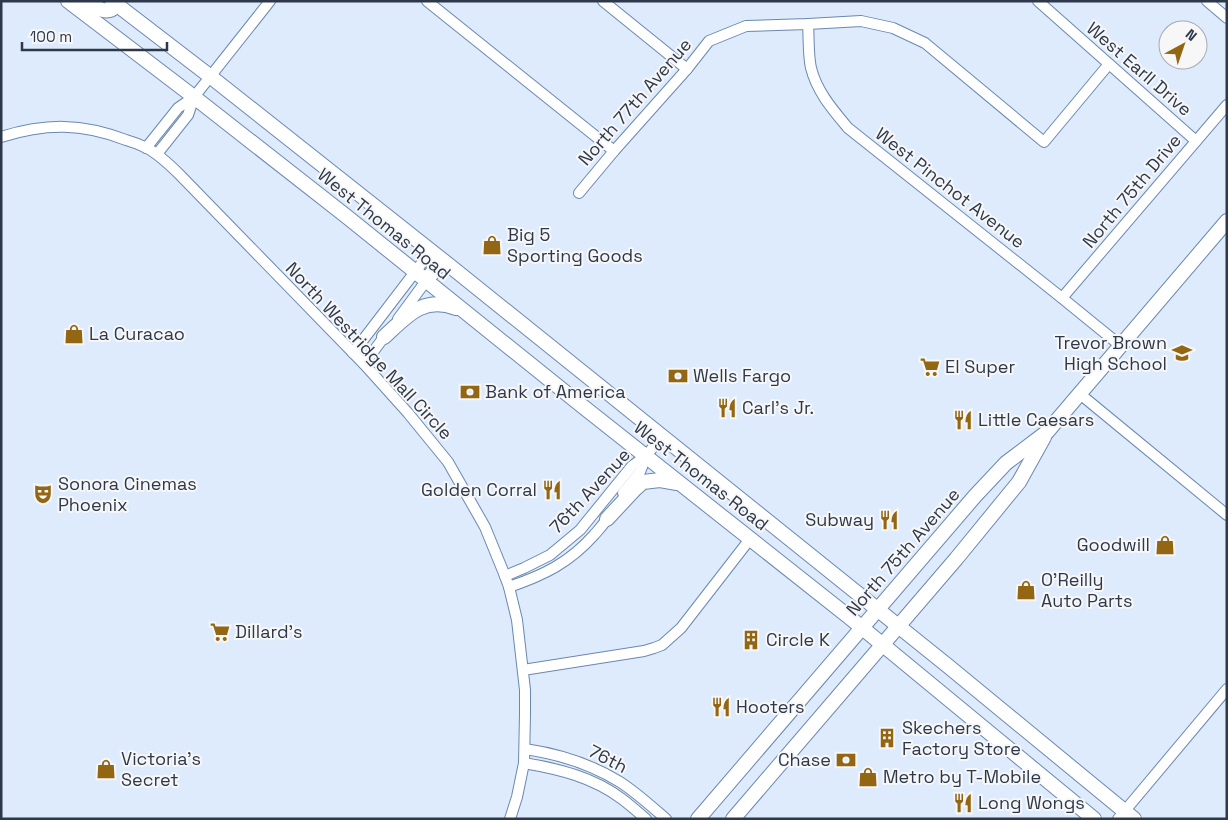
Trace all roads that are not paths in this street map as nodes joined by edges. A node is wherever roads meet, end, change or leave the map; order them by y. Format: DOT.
graph roads {
  1 [pos="68,1"];
  2 [pos="87,1"];
  3 [pos="270,1"];
  4 [pos="427,1"];
  5 [pos="603,1"];
  6 [pos="1038,1"];
  7 [pos="1207,1"];
  8 [pos="114,3"];
  9 [pos="1227,18"];
  10 [pos="808,24"];
  11 [pos="1109,64"];
  12 [pos="687,68"];
  13 [pos="210,77"];
  14 [pos="194,97"];
  15 [pos="1227,105"];
  16 [pos="1,138"];
  17 [pos="1196,141"];
  18 [pos="146,148"];
  19 [pos="614,151"];
  20 [pos="156,154"];
  21 [pos="579,193"];
  22 [pos="1227,221"];
  23 [pos="437,256"];
  24 [pos="421,277"];
  25 [pos="1062,298"];
  26 [pos="464,312"];
  27 [pos="384,337"];
  28 [pos="1121,346"];
  29 [pos="353,353"];
  30 [pos="364,364"];
  31 [pos="1080,394"];
  32 [pos="1047,432"];
  33 [pos="662,436"];
  34 [pos="646,456"];
  35 [pos="680,483"];
  36 [pos="1227,515"];
  37 [pos="607,519"];
  38 [pos="750,539"];
  39 [pos="505,576"];
  40 [pos="509,587"];
  41 [pos="878,610"];
  42 [pos="898,626"];
  43 [pos="863,628"];
  44 [pos="882,644"];
  45 [pos="523,670"];
  46 [pos="1227,689"];
  47 [pos="525,749"];
  48 [pos="524,763"];
  49 [pos="1126,816"];
  50 [pos="510,819"];
  51 [pos="646,819"];
  52 [pos="666,819"];
  53 [pos="698,819"];
  54 [pos="733,819"];
  55 [pos="1094,819"];
  1 -- 14 [label="main road, West Thomas Road"];
  2 -- 8 [label="main road"];
  3 -- 13 [label="street"];
  4 -- 19 [label="street"];
  5 -- 12 [label="street"];
  6 -- 11 [label="street, West Earll Drive"];
  7 -- 9 [label="street"];
  8 -- 13 [label="main road, West Thomas Road"];
  10 -- 11 [label="street, North 77th Avenue"];
  10 -- 12 [label="street, North 77th Avenue"];
  10 -- 25 [label="street, West Pinchot Avenue"];
  11 -- 17 [label="street, West Earll Drive"];
  12 -- 19 [label="street, North 77th Avenue"];
  13 -- 14 [label="street"];
  13 -- 23 [label="main road, West Thomas Road"];
  14 -- 18 [label="street"];
  14 -- 20 [label="street"];
  14 -- 24 [label="main road, West Thomas Road"];
  15 -- 17 [label="street, North 75th Drive"];
  16 -- 18 [label="street, North Westridge Mall Circle"];
  17 -- 25 [label="street, North 75th Drive"];
  18 -- 20 [label="street, North Westridge Mall Circle"];
  19 -- 21 [label="street, North 77th Avenue"];
  20 -- 29 [label="street, North Westridge Mall Circle"];
  22 -- 28 [label="main road, North 75th Avenue"];
  23 -- 24 [label="main road"];
  23 -- 33 [label="main road, West Thomas Road"];
  24 -- 26 [label="main road, West Thomas Road"];
  24 -- 27 [label="street"];
  24 -- 29 [label="street"];
  25 -- 28 [label="street, West Pinchot Avenue"];
  26 -- 27 [label="main road"];
  26 -- 34 [label="main road, West Thomas Road"];
  27 -- 30 [label="street"];
  28 -- 31 [label="main road, North 75th Avenue"];
  29 -- 30 [label="street, North Westridge Mall Circle"];
  30 -- 39 [label="street, North Westridge Mall Circle"];
  31 -- 32 [label="main road, North 75th Avenue"];
  31 -- 36 [label="street"];
  32 -- 41 [label="main road, North 75th Avenue"];
  32 -- 42 [label="main road, North 75th Avenue"];
  33 -- 34 [label="street, 76th Avenue"];
  33 -- 41 [label="main road, West Thomas Road"];
  34 -- 35 [label="main road, West Thomas Road"];
  34 -- 37 [label="street, 76th Avenue"];
  34 -- 39 [label="street, 76th Avenue"];
  35 -- 37 [label="main road"];
  35 -- 38 [label="main road, West Thomas Road"];
  37 -- 40 [label="street, 76th Avenue"];
  38 -- 43 [label="main road, West Thomas Road"];
  38 -- 45 [label="street"];
  39 -- 40 [label="street, North Westridge Mall Circle"];
  40 -- 45 [label="street, North Westridge Mall Circle"];
  41 -- 42 [label="main road, West Thomas Road"];
  41 -- 43 [label="main road, North 75th Avenue"];
  42 -- 44 [label="main road, North 75th Avenue"];
  42 -- 49 [label="main road, West Thomas Road"];
  43 -- 44 [label="main road, West Thomas Road"];
  43 -- 53 [label="main road, North 75th Avenue"];
  44 -- 54 [label="main road, North 75th Avenue"];
  44 -- 55 [label="main road, West Thomas Road"];
  45 -- 47 [label="street, North Westridge Mall Circle"];
  46 -- 49 [label="street"];
  47 -- 48 [label="street, North Westridge Mall Circle"];
  47 -- 52 [label="street, 76th"];
  48 -- 50 [label="street, North Westridge Mall Circle"];
  48 -- 51 [label="street, 76th"];
}
